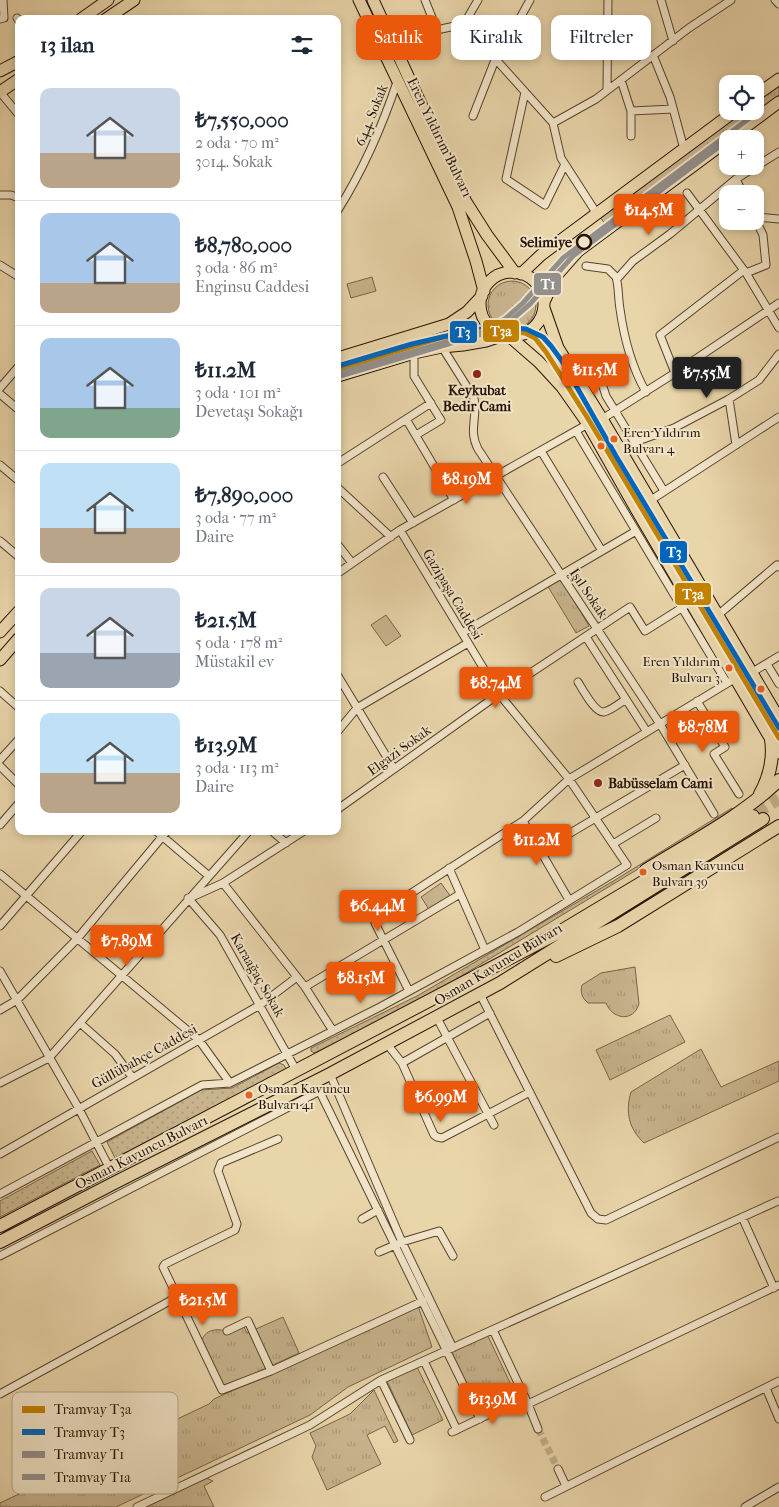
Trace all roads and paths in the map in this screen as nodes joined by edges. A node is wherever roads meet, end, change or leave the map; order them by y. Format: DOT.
graph roads {
  1 [pos="3,0"];
  2 [pos="108,0"];
  3 [pos="134,0"];
  4 [pos="359,0"];
  5 [pos="373,0"];
  6 [pos="425,0"];
  7 [pos="478,0"];
  8 [pos="530,0"];
  9 [pos="608,0"];
  10 [pos="660,0"];
  11 [pos="731,0"];
  12 [pos="775,0"];
  13 [pos="779,4"];
  14 [pos="87,15"];
  15 [pos="112,15"];
  16 [pos="380,15"];
  17 [pos="431,15"];
  18 [pos="469,15"];
  19 [pos="522,15"];
  20 [pos="0,19"];
  21 [pos="673,41"];
  22 [pos="653,55"];
  23 [pos="400,60"];
  24 [pos="492,60"];
  25 [pos="495,60"];
  26 [pos="15,63"];
  27 [pos="0,71"];
  28 [pos="779,78"];
  29 [pos="621,80"];
  30 [pos="15,82"];
  31 [pos="397,82"];
  32 [pos="764,89"];
  33 [pos="607,90"];
  34 [pos="0,92"];
  35 [pos="525,92"];
  36 [pos="779,102"];
  37 [pos="673,109"];
  38 [pos="15,110"];
  39 [pos="630,111"];
  40 [pos="473,116"];
  41 [pos="723,120"];
  42 [pos="553,123"];
  43 [pos="740,130"];
  44 [pos="631,136"];
  45 [pos="719,146"];
  46 [pos="684,150"];
  47 [pos="779,152"];
  48 [pos="565,164"];
  49 [pos="736,179"];
  50 [pos="739,185"];
  51 [pos="687,193"];
  52 [pos="0,195"];
  53 [pos="15,196"];
  54 [pos="341,204"];
  55 [pos="700,210"];
  56 [pos="597,214"];
  57 [pos="764,218"];
  58 [pos="779,219"];
  59 [pos="761,230"];
  60 [pos="500,253"];
  61 [pos="541,255"];
  62 [pos="0,265"];
  63 [pos="586,266"];
  64 [pos="745,272"];
  65 [pos="15,274"];
  66 [pos="518,274"];
  67 [pos="617,279"];
  68 [pos="483,293"];
  69 [pos="779,303"];
  70 [pos="544,305"];
  71 [pos="768,310"];
  72 [pos="779,328"];
  73 [pos="506,336"];
  74 [pos="442,346"];
  75 [pos="414,353"];
  76 [pos="779,354"];
  77 [pos="341,357"];
  78 [pos="15,371"];
  79 [pos="598,371"];
  80 [pos="676,373"];
  81 [pos="341,375"];
  82 [pos="0,388"];
  83 [pos="646,392"];
  84 [pos="0,394"];
  85 [pos="729,399"];
  86 [pos="431,403"];
  87 [pos="15,407"];
  88 [pos="616,410"];
  89 [pos="779,417"];
  90 [pos="406,419"];
  91 [pos="602,419"];
  92 [pos="588,424"];
  93 [pos="576,431"];
  94 [pos="416,435"];
  95 [pos="635,442"];
  96 [pos="736,445"];
  97 [pos="541,451"];
  98 [pos="341,461"];
  99 [pos="0,465"];
  100 [pos="496,476"];
  101 [pos="383,477"];
  102 [pos="15,478"];
  103 [pos="341,491"];
  104 [pos="664,491"];
  105 [pos="454,500"];
  106 [pos="650,500"];
  107 [pos="413,523"];
  108 [pos="400,530"];
  109 [pos="636,531"];
  110 [pos="391,536"];
  111 [pos="0,541"];
  112 [pos="341,550"];
  113 [pos="602,551"];
  114 [pos="15,554"];
  115 [pos="352,564"];
  116 [pos="779,567"];
  117 [pos="341,571"];
  118 [pos="561,574"];
  119 [pos="686,605"];
  120 [pos="15,615"];
  121 [pos="718,615"];
  122 [pos="598,629"];
  123 [pos="0,632"];
  124 [pos="462,633"];
  125 [pos="586,637"];
  126 [pos="15,643"];
  127 [pos="468,643"];
  128 [pos="779,656"];
  129 [pos="0,660"];
  130 [pos="767,664"];
  131 [pos="752,673"];
  132 [pos="341,681"];
  133 [pos="731,681"];
  134 [pos="578,682"];
  135 [pos="779,684"];
  136 [pos="0,691"];
  137 [pos="499,694"];
  138 [pos="626,700"];
  139 [pos="697,702"];
  140 [pos="15,704"];
  141 [pos="358,708"];
  142 [pos="777,715"];
  143 [pos="660,724"];
  144 [pos="341,728"];
  145 [pos="647,732"];
  146 [pos="771,739"];
  147 [pos="15,743"];
  148 [pos="779,753"];
  149 [pos="0,760"];
  150 [pos="685,765"];
  151 [pos="0,766"];
  152 [pos="394,769"];
  153 [pos="569,779"];
  154 [pos="779,780"];
  155 [pos="15,781"];
  156 [pos="739,794"];
  157 [pos="341,806"];
  158 [pos="15,808"];
  159 [pos="758,812"];
  160 [pos="714,814"];
  161 [pos="656,818"];
  162 [pos="596,819"];
  163 [pos="523,821"];
  164 [pos="0,825"];
  165 [pos="779,826"];
  166 [pos="77,835"];
  167 [pos="160,835"];
  168 [pos="164,835"];
  169 [pos="245,835"];
  170 [pos="277,835"];
  171 [pos="298,835"];
  172 [pos="286,843"];
  173 [pos="614,844"];
  174 [pos="540,851"];
  175 [pos="449,868"];
  176 [pos="0,874"];
  177 [pos="209,876"];
  178 [pos="223,883"];
  179 [pos="460,894"];
  180 [pos="28,896"];
  181 [pos="188,898"];
  182 [pos="569,900"];
  183 [pos="0,926"];
  184 [pos="77,939"];
  185 [pos="383,942"];
  186 [pos="485,950"];
  187 [pos="0,971"];
  188 [pos="120,976"];
  189 [pos="297,977"];
  190 [pos="500,984"];
  191 [pos="306,987"];
  192 [pos="409,991"];
  193 [pos="480,994"];
  194 [pos="17,1000"];
  195 [pos="260,1004"];
  196 [pos="0,1010"];
  197 [pos="490,1012"];
  198 [pos="437,1018"];
  199 [pos="80,1023"];
  200 [pos="333,1031"];
  201 [pos="447,1037"];
  202 [pos="199,1040"];
  203 [pos="388,1044"];
  204 [pos="288,1054"];
  205 [pos="49,1058"];
  206 [pos="402,1063"];
  207 [pos="296,1070"];
  208 [pos="330,1074"];
  209 [pos="132,1076"];
  210 [pos="0,1083"];
  211 [pos="230,1083"];
  212 [pos="317,1086"];
  213 [pos="530,1092"];
  214 [pos="78,1108"];
  215 [pos="488,1114"];
  216 [pos="494,1125"];
  217 [pos="779,1136"];
  218 [pos="278,1139"];
  219 [pos="96,1141"];
  220 [pos="0,1154"];
  221 [pos="110,1169"];
  222 [pos="0,1194"];
  223 [pos="778,1201"];
  224 [pos="378,1210"];
  225 [pos="742,1217"];
  226 [pos="362,1219"];
  227 [pos="0,1226"];
  228 [pos="0,1242"];
  229 [pos="399,1244"];
  230 [pos="379,1252"];
  231 [pos="0,1256"];
  232 [pos="453,1256"];
  233 [pos="777,1286"];
  234 [pos="177,1297"];
  235 [pos="423,1301"];
  236 [pos="495,1328"];
  237 [pos="227,1331"];
  238 [pos="450,1349"];
  239 [pos="424,1361"];
  240 [pos="271,1371"];
  241 [pos="381,1380"];
  242 [pos="779,1381"];
  243 [pos="766,1388"];
  244 [pos="0,1394"];
  245 [pos="526,1401"];
  246 [pos="480,1419"];
  247 [pos="779,1419"];
  248 [pos="538,1429"];
  249 [pos="410,1440"];
  250 [pos="558,1469"];
  251 [pos="566,1486"];
  252 [pos="779,1487"];
  253 [pos="178,1488"];
  254 [pos="165,1494"];
  255 [pos="545,1497"];
  256 [pos="138,1507"];
  257 [pos="745,1507"];
  1 -- 20 [label="street"];
  2 -- 14 [label="main road"];
  3 -- 15 [label="main road"];
  4 -- 31 [label="main road, Eren Yıldırım Bulvarı"];
  5 -- 16 [label="main road, Eren Yıldırım Bulvarı"];
  6 -- 17 [label="street"];
  7 -- 18 [label="street"];
  8 -- 19 [label="street"];
  9 -- 33 [label="street"];
  10 -- 21 [label="street"];
  11 -- 21 [label="street"];
  12 -- 13 [label="street"];
  21 -- 22 [label="street"];
  22 -- 29 [label="street"];
  22 -- 37 [label="street"];
  23 -- 60 [label="main road, Eren Yıldırım Bulvarı"];
  24 -- 40 [label="street"];
  25 -- 35 [label="street"];
  26 -- 27 [label="main road"];
  28 -- 32 [label="main road"];
  29 -- 33 [label="street"];
  29 -- 39 [label="street"];
  30 -- 34 [label="main road"];
  31 -- 54 [label="street, 644. Sokak"];
  31 -- 68 [label="main road, Eren Yıldırım Bulvarı"];
  33 -- 42 [label="street"];
  34 -- 38 [label="street"];
  35 -- 42 [label="street"];
  35 -- 48 [label="street"];
  36 -- 43 [label="main road"];
  37 -- 39 [label="street"];
  37 -- 46 [label="street"];
  39 -- 44 [label="street"];
  41 -- 46 [label="main road"];
  42 -- 48 [label="street"];
  45 -- 70 [label="main road"];
  46 -- 56 [label="main road"];
  47 -- 49 [label="street"];
  48 -- 56 [label="street"];
  49 -- 50 [label="street"];
  49 -- 55 [label="street"];
  51 -- 55 [label="street"];
  52 -- 53 [label="street"];
  55 -- 64 [label="street"];
  55 -- 67 [label="street"];
  56 -- 61 [label="main road"];
  57 -- 58 [label="street"];
  59 -- 64 [label="street"];
  60 -- 61 [label="main road"];
  60 -- 66 [label="main road, Eren Yıldırım Bulvarı"];
  61 -- 66 [label="main road"];
  62 -- 65 [label="street"];
  63 -- 67 [label="street"];
  64 -- 71 [label="street"];
  64 -- 80 [label="street"];
  66 -- 68 [label="main road"];
  66 -- 70 [label="main road"];
  67 -- 83 [label="street"];
  68 -- 73 [label="main road"];
  68 -- 77 [label="main road"];
  69 -- 71 [label="street"];
  70 -- 73 [label="main road"];
  70 -- 91 [label="main road"];
  71 -- 72 [label="street"];
  71 -- 80 [label="street"];
  73 -- 74 [label="main road"];
  73 -- 92 [label="main road"];
  74 -- 75 [label="main road"];
  74 -- 100 [label="street, Işıl Sokak"];
  75 -- 81 [label="main road"];
  75 -- 86 [label="street"];
  76 -- 85 [label="street"];
  78 -- 82 [label="street"];
  79 -- 88 [label="street"];
  80 -- 83 [label="street"];
  83 -- 88 [label="street"];
  84 -- 87 [label="street"];
  85 -- 95 [label="street"];
  85 -- 96 [label="street"];
  86 -- 90 [label="street"];
  86 -- 94 [label="street"];
  88 -- 91 [label="street"];
  88 -- 95 [label="street"];
  89 -- 96 [label="street"];
  90 -- 94 [label="street"];
  90 -- 98 [label="street"];
  91 -- 106 [label="main road"];
  92 -- 93 [label="street"];
  92 -- 119 [label="main road"];
  93 -- 97 [label="street"];
  93 -- 109 [label="street"];
  94 -- 105 [label="street"];
  95 -- 104 [label="street"];
  96 -- 104 [label="street"];
  97 -- 100 [label="street"];
  97 -- 113 [label="street"];
  99 -- 102 [label="street"];
  100 -- 105 [label="street"];
  100 -- 118 [label="street, Işıl Sokak"];
  101 -- 107 [label="street"];
  103 -- 110 [label="street"];
  104 -- 106 [label="street"];
  105 -- 107 [label="street"];
  106 -- 121 [label="main road"];
  107 -- 108 [label="street"];
  108 -- 110 [label="street"];
  108 -- 124 [label="street, Gazipaşa Caddesi"];
  109 -- 113 [label="street"];
  109 -- 119 [label="street"];
  110 -- 115 [label="street"];
  111 -- 114 [label="street"];
  112 -- 115 [label="street"];
  113 -- 118 [label="street"];
  115 -- 117 [label="street"];
  116 -- 121 [label="street"];
  118 -- 122 [label="street, Işıl Sokak"];
  118 -- 124 [label="street"];
  119 -- 122 [label="street, Elgazi Sokak"];
  119 -- 133 [label="main road"];
  120 -- 123 [label="main road"];
  121 -- 131 [label="main road"];
  122 -- 125 [label="street, Elgazi Sokak"];
  122 -- 143 [label="street, Işıl Sokak"];
  124 -- 127 [label="street, Gazipaşa Caddesi"];
  125 -- 137 [label="street, Elgazi Sokak"];
  125 -- 138 [label="street"];
  126 -- 129 [label="main road"];
  127 -- 137 [label="street, Gazipaşa Caddesi"];
  127 -- 141 [label="street"];
  128 -- 130 [label="street"];
  130 -- 131 [label="street"];
  130 -- 135 [label="street"];
  131 -- 142 [label="main road"];
  132 -- 141 [label="street"];
  133 -- 139 [label="street"];
  133 -- 146 [label="main road"];
  134 -- 138 [label="street"];
  136 -- 140 [label="street"];
  137 -- 152 [label="street, Elgazi Sokak"];
  137 -- 153 [label="street, Gazipaşa Caddesi"];
  138 -- 145 [label="street"];
  139 -- 143 [label="street"];
  139 -- 156 [label="street"];
  141 -- 144 [label="street"];
  141 -- 152 [label="street"];
  143 -- 145 [label="street"];
  143 -- 150 [label="street, Işıl Sokak"];
  145 -- 153 [label="street"];
  146 -- 148 [label="main road"];
  146 -- 159 [label="highway"];
  147 -- 149 [label="street"];
  150 -- 160 [label="street, Işıl Sokak"];
  150 -- 162 [label="street"];
  151 -- 155 [label="street"];
  152 -- 157 [label="street, Elgazi Sokak"];
  153 -- 162 [label="street, Gazipaşa Caddesi"];
  153 -- 163 [label="street"];
  154 -- 159 [label="highway"];
  158 -- 164 [label="street"];
  159 -- 190 [label="highway, Osman Kavuncu Bulvarı"];
  159 -- 207 [label="highway, Osman Kavuncu Bulvarı"];
  161 -- 173 [label="street"];
  162 -- 173 [label="street, Gazipaşa Caddesi"];
  162 -- 174 [label="street"];
  163 -- 174 [label="street"];
  163 -- 175 [label="street"];
  165 -- 190 [label="highway"];
  166 -- 180 [label="street"];
  167 -- 184 [label="street"];
  168 -- 177 [label="street"];
  169 -- 177 [label="street"];
  170 -- 172 [label="street"];
  171 -- 172 [label="street"];
  172 -- 178 [label="street"];
  173 -- 182 [label="street, Gazipaşa Caddesi"];
  174 -- 182 [label="street"];
  175 -- 179 [label="street"];
  175 -- 185 [label="street"];
  176 -- 180 [label="street"];
  177 -- 181 [label="street"];
  178 -- 181 [label="street"];
  178 -- 189 [label="street"];
  179 -- 185 [label="street"];
  179 -- 186 [label="street"];
  180 -- 183 [label="street"];
  180 -- 184 [label="street"];
  181 -- 188 [label="street"];
  181 -- 195 [label="street, Karaağaç Sokak"];
  182 -- 186 [label="street"];
  184 -- 188 [label="street"];
  184 -- 194 [label="street"];
  185 -- 191 [label="street"];
  185 -- 192 [label="street"];
  186 -- 192 [label="street"];
  187 -- 194 [label="street"];
  188 -- 199 [label="street"];
  188 -- 202 [label="street"];
  189 -- 191 [label="street"];
  189 -- 195 [label="street, Güllübahçe Caddesi"];
  190 -- 193 [label="highway, Osman Kavuncu Bulvarı"];
  191 -- 200 [label="street"];
  192 -- 200 [label="street"];
  193 -- 197 [label="street"];
  193 -- 198 [label="highway, Osman Kavuncu Bulvarı"];
  194 -- 196 [label="street"];
  194 -- 205 [label="street"];
  195 -- 202 [label="street, Güllübahçe Caddesi"];
  195 -- 204 [label="street, Karaağaç Sokak"];
  197 -- 201 [label="street"];
  197 -- 213 [label="street"];
  198 -- 201 [label="street"];
  198 -- 203 [label="highway, Osman Kavuncu Bulvarı"];
  199 -- 205 [label="street"];
  199 -- 209 [label="street"];
  200 -- 204 [label="street"];
  201 -- 206 [label="street"];
  201 -- 215 [label="street"];
  202 -- 209 [label="street, Güllübahçe Caddesi"];
  202 -- 211 [label="street"];
  203 -- 206 [label="street"];
  203 -- 208 [label="highway, Osman Kavuncu Bulvarı"];
  204 -- 207 [label="street, Karaağaç Sokak"];
  204 -- 211 [label="street"];
  205 -- 210 [label="street"];
  205 -- 214 [label="street"];
  206 -- 215 [label="street"];
  207 -- 221 [label="highway, Osman Kavuncu Bulvarı"];
  208 -- 212 [label="highway, Osman Kavuncu Bulvarı"];
  208 -- 229 [label="street"];
  209 -- 214 [label="street, Güllübahçe Caddesi"];
  211 -- 219 [label="street"];
  212 -- 224 [label="street"];
  212 -- 228 [label="highway, Osman Kavuncu Bulvarı"];
  212 -- 231 [label="street"];
  213 -- 215 [label="street"];
  213 -- 217 [label="street"];
  214 -- 219 [label="street"];
  214 -- 220 [label="street, Güllübahçe Caddesi"];
  215 -- 216 [label="street"];
  218 -- 234 [label="street"];
  219 -- 221 [label="street"];
  219 -- 222 [label="street"];
  221 -- 227 [label="highway, Osman Kavuncu Bulvarı"];
  223 -- 225 [label="street"];
  224 -- 226 [label="street"];
  224 -- 229 [label="street"];
  225 -- 233 [label="street"];
  225 -- 236 [label="street"];
  229 -- 230 [label="street"];
  229 -- 232 [label="street"];
  229 -- 235 [label="street"];
  229 -- 238 [label="street"];
  233 -- 245 [label="street"];
  234 -- 240 [label="street"];
  234 -- 244 [label="street"];
  235 -- 238 [label="street"];
  235 -- 240 [label="street"];
  236 -- 238 [label="street"];
  236 -- 245 [label="street"];
  237 -- 240 [label="street"];
  238 -- 239 [label="street"];
  238 -- 246 [label="street"];
  239 -- 241 [label="street"];
  239 -- 246 [label="street"];
  241 -- 249 [label="street"];
  241 -- 253 [label="street"];
  242 -- 243 [label="street"];
  243 -- 247 [label="street"];
  243 -- 251 [label="street"];
  245 -- 246 [label="street"];
  245 -- 248 [label="street"];
  250 -- 251 [label="street"];
  251 -- 255 [label="street"];
  252 -- 257 [label="street"];
  254 -- 256 [label="street"];
}
